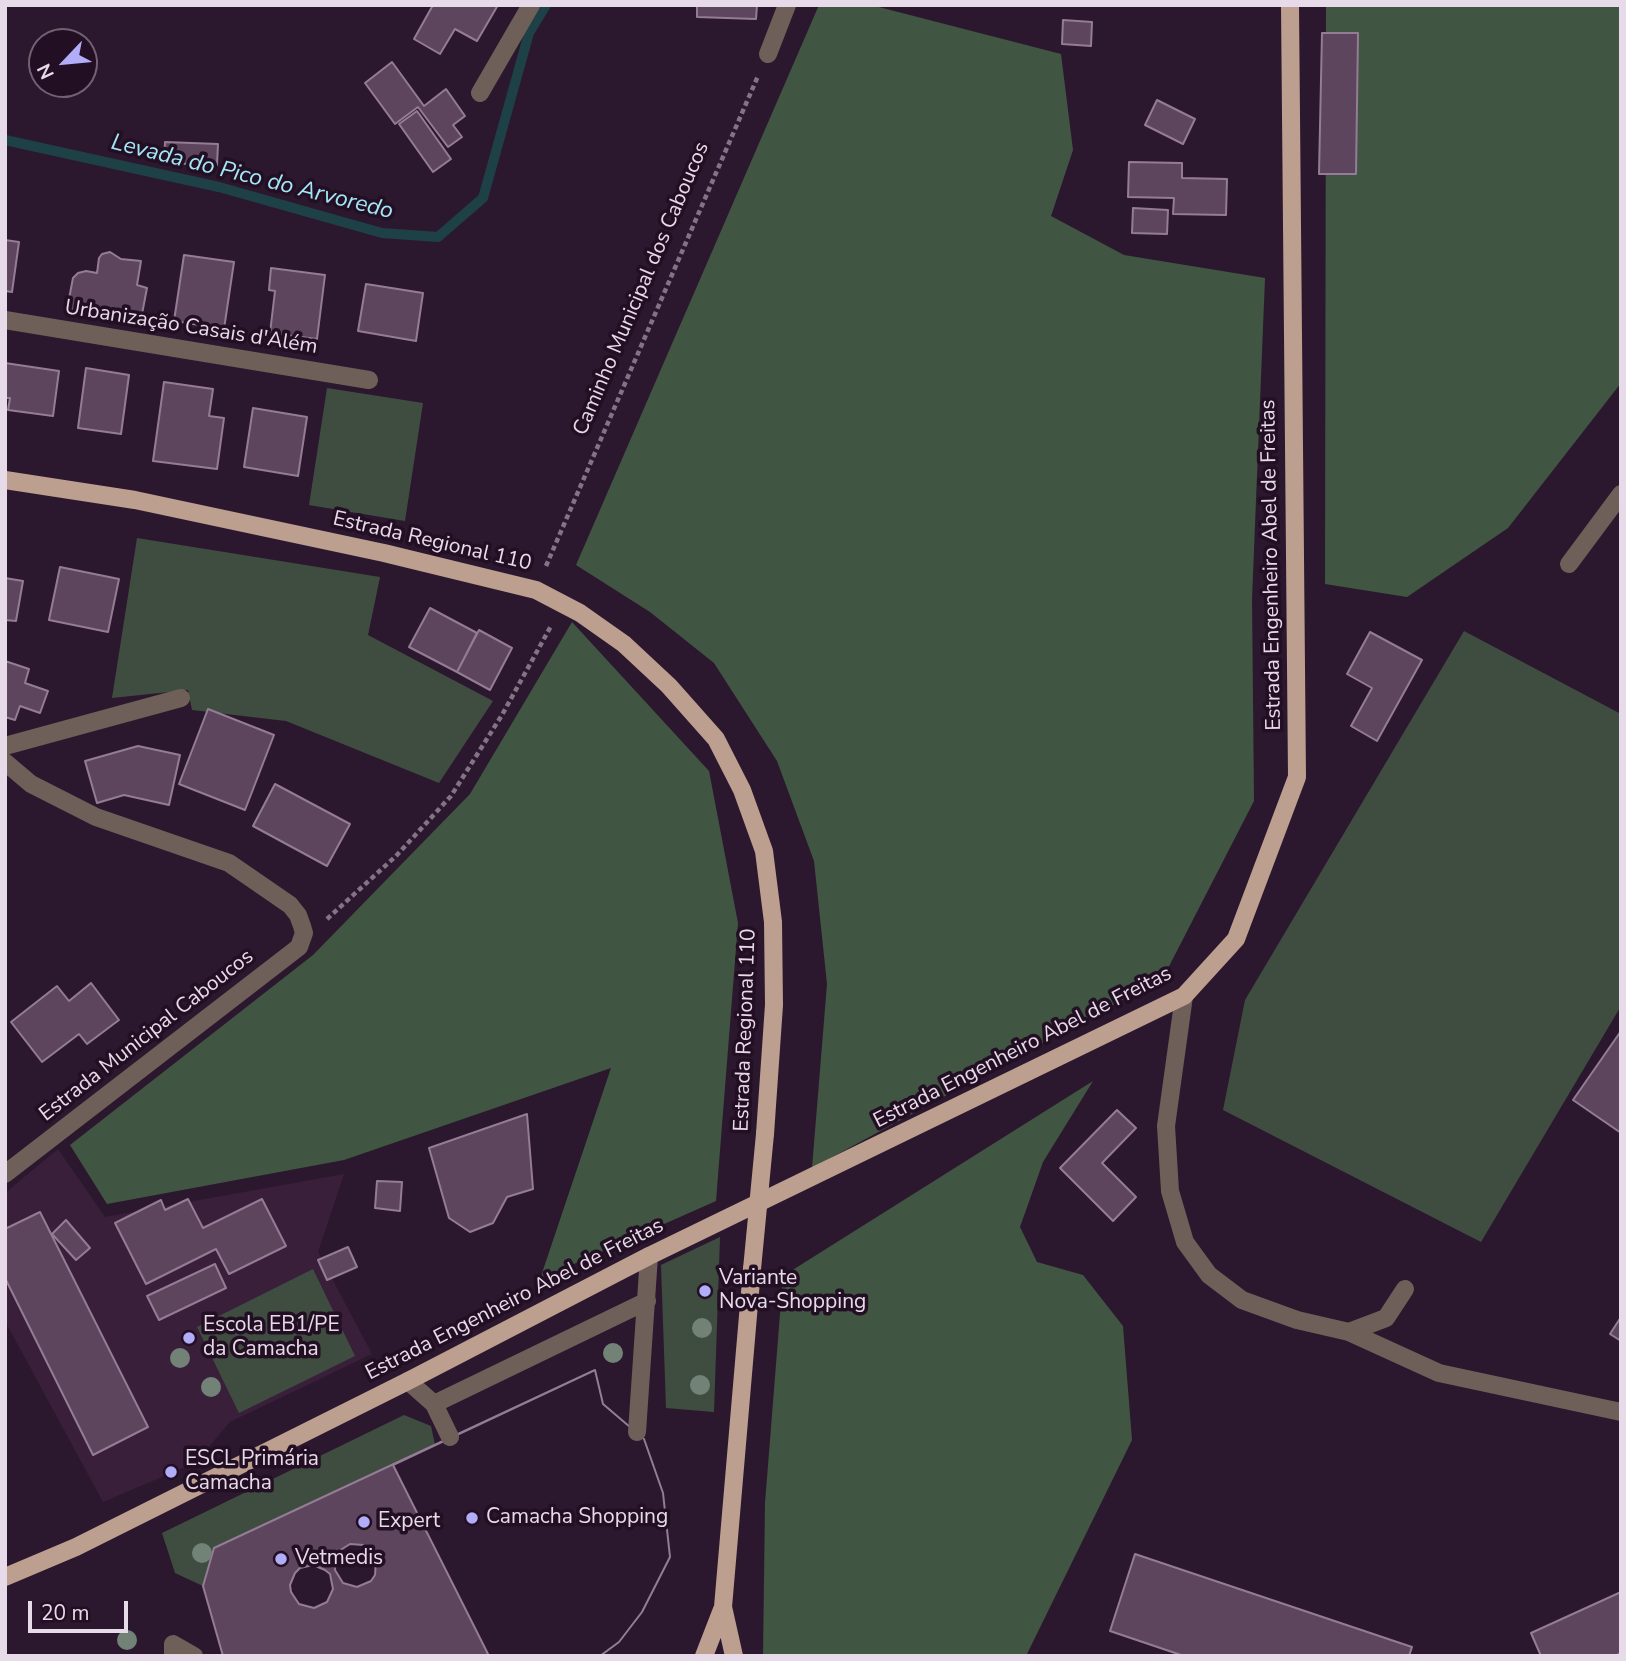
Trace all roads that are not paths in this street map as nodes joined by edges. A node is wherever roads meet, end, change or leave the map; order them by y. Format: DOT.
graph roads {
  1 [pos="531,5"];
  2 [pos="787,5"];
  3 [pos="1290,5"];
  4 [pos="768,54"];
  5 [pos="480,93"];
  6 [pos="5,320"];
  7 [pos="369,380"];
  8 [pos="5,480"];
  9 [pos="1621,494"];
  10 [pos="1570,564"];
  11 [pos="181,698"];
  12 [pos="5,746"];
  13 [pos="5,762"];
  14 [pos="1184,996"];
  15 [pos="5,1174"];
  16 [pos="649,1256"];
  17 [pos="1405,1289"];
  18 [pos="647,1301"];
  19 [pos="1349,1332"];
  20 [pos="408,1381"];
  21 [pos="434,1405"];
  22 [pos="1621,1412"];
  23 [pos="637,1432"];
  24 [pos="450,1437"];
  25 [pos="5,1577"];
  26 [pos="723,1607"];
  27 [pos="173,1650"];
  28 [pos="194,1656"];
  29 [pos="704,1656"];
  30 [pos="734,1656"];
  1 -- 5 [label="street"];
  2 -- 4 [label="street"];
  3 -- 14 [label="main road, Estrada Engenheiro Abel de Freitas"];
  6 -- 7 [label="street, Urbanização Casais d'Além"];
  8 -- 26 [label="main road, Estrada Regional 110, bridge"];
  9 -- 10 [label="street"];
  11 -- 12 [label="street"];
  13 -- 15 [label="street, Estrada Municipal Caboucos"];
  14 -- 16 [label="main road, Estrada Engenheiro Abel de Freitas"];
  14 -- 19 [label="street"];
  16 -- 18 [label="street"];
  16 -- 20 [label="main road, Estrada Engenheiro Abel de Freitas"];
  17 -- 19 [label="street"];
  18 -- 21 [label="street"];
  18 -- 23 [label="street"];
  19 -- 22 [label="street"];
  20 -- 21 [label="street"];
  20 -- 25 [label="main road, Estrada Engenheiro Abel de Freitas"];
  21 -- 24 [label="street"];
  26 -- 29 [label="main road, Estrada Regional 110"];
  26 -- 30 [label="main road, Estrada Regional 110"];
  27 -- 28 [label="street"];
}
